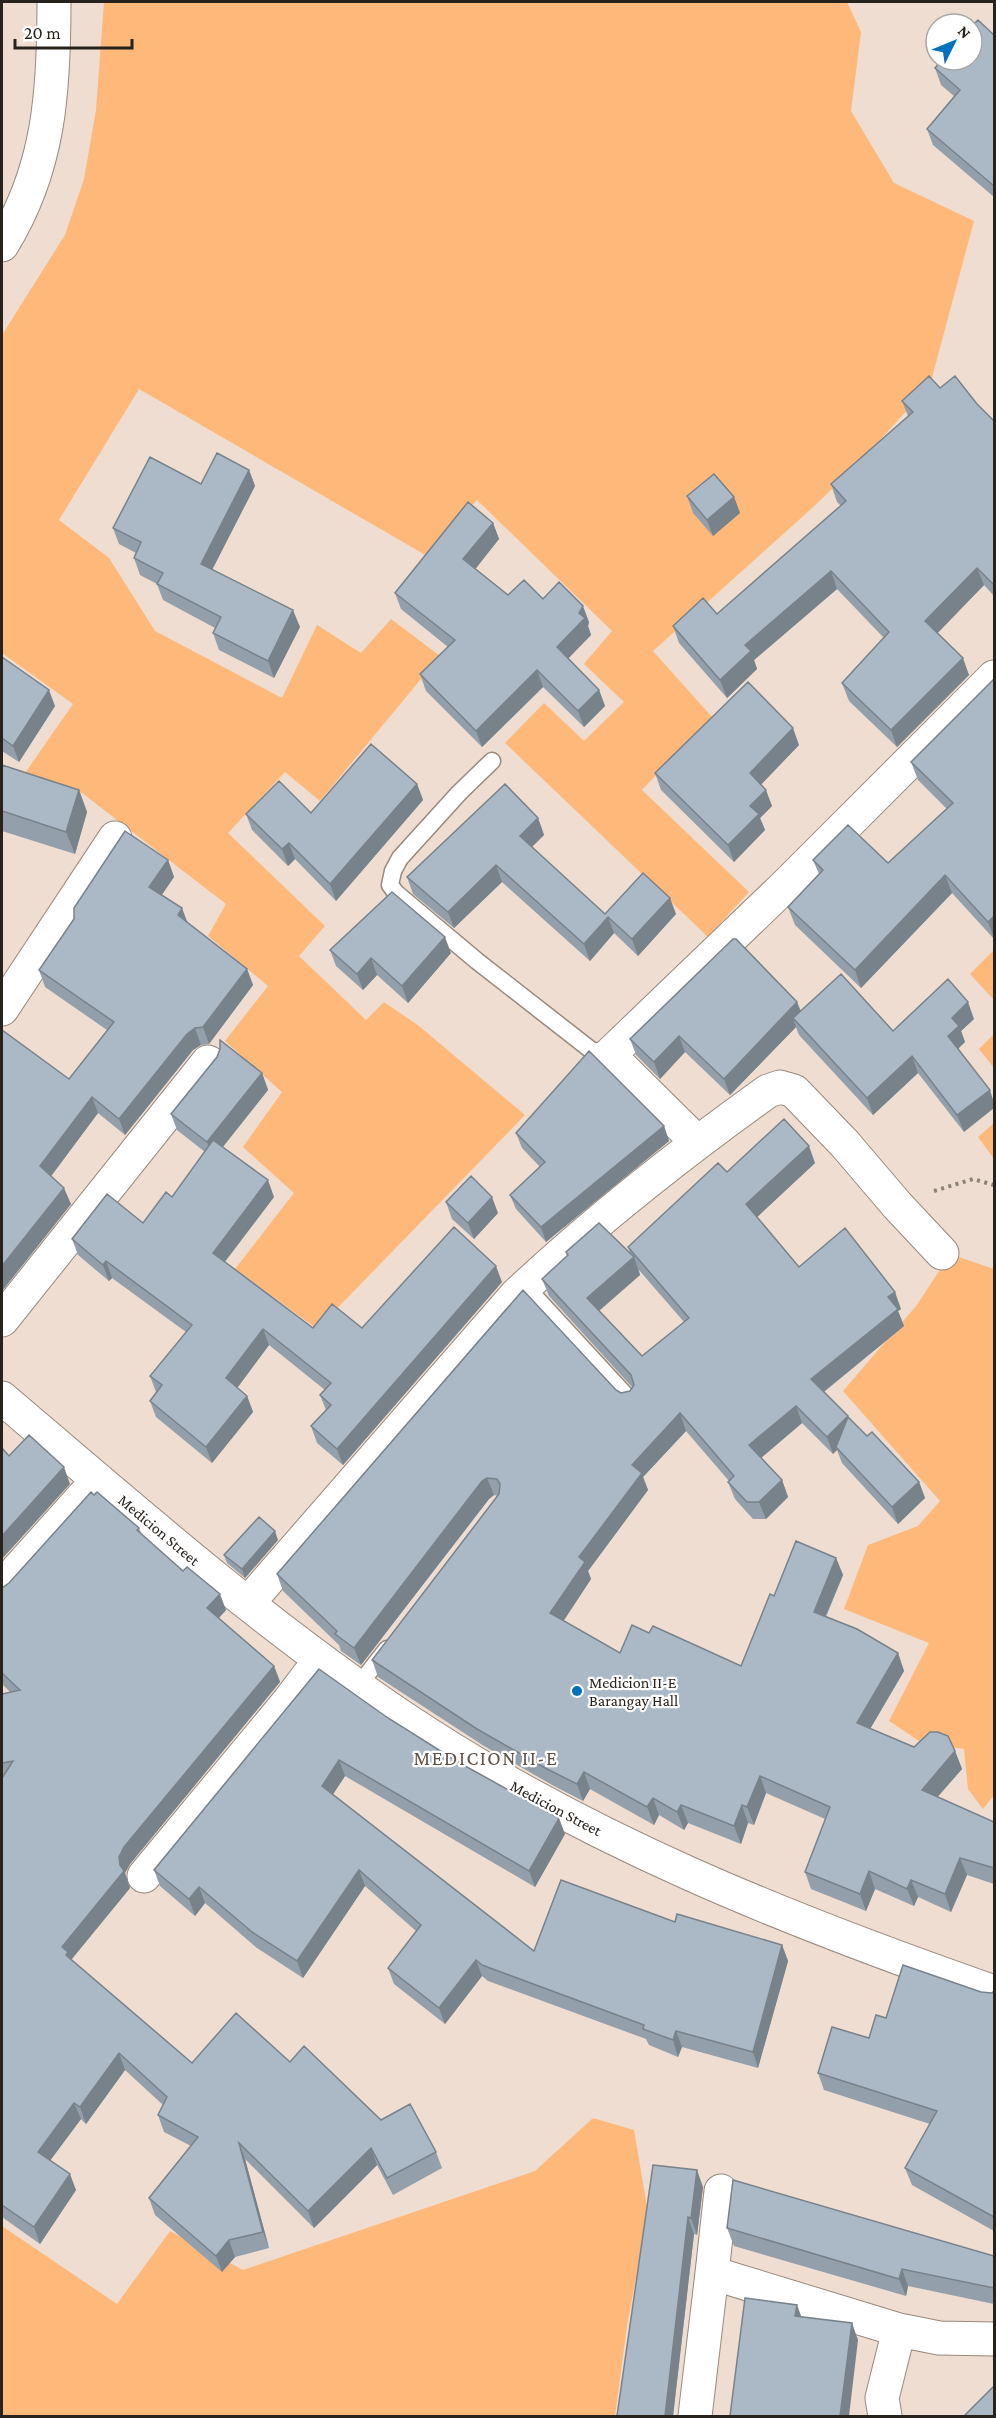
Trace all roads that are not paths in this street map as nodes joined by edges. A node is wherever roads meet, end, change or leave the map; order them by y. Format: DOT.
graph roads {
  1 [pos="54,2"];
  2 [pos="2,245"];
  3 [pos="994,677"];
  4 [pos="492,761"];
  5 [pos="115,838"];
  6 [pos="2,1009"];
  7 [pos="609,1055"];
  8 [pos="208,1062"];
  9 [pos="697,1142"];
  10 [pos="942,1253"];
  11 [pos="525,1286"];
  12 [pos="2,1320"];
  13 [pos="2,1398"];
  14 [pos="630,1400"];
  15 [pos="98,1480"];
  16 [pos="2,1587"];
  17 [pos="248,1603"];
  18 [pos="399,1632"];
  19 [pos="320,1660"];
  20 [pos="358,1686"];
  21 [pos="144,1876"];
  22 [pos="994,1992"];
  23 [pos="721,2191"];
  24 [pos="712,2273"];
  25 [pos="899,2330"];
  26 [pos="994,2339"];
  27 [pos="695,2416"];
  28 [pos="885,2416"];
  1 -- 2 [label="street"];
  3 -- 7 [label="street"];
  4 -- 7 [label="lane"];
  5 -- 6 [label="street"];
  7 -- 9 [label="street"];
  8 -- 12 [label="street"];
  9 -- 10 [label="street"];
  9 -- 11 [label="street"];
  11 -- 14 [label="lane"];
  11 -- 17 [label="street"];
  13 -- 15 [label="street, Medicion Street"];
  15 -- 16 [label="street"];
  15 -- 17 [label="street, Medicion Street"];
  17 -- 19 [label="street, Medicion Street"];
  18 -- 20 [label="lane"];
  19 -- 20 [label="street, Medicion Street"];
  19 -- 21 [label="street"];
  20 -- 22 [label="street, Medicion Street"];
  23 -- 24 [label="street"];
  24 -- 25 [label="street"];
  24 -- 27 [label="street"];
  25 -- 26 [label="street"];
  25 -- 28 [label="street"];
}
